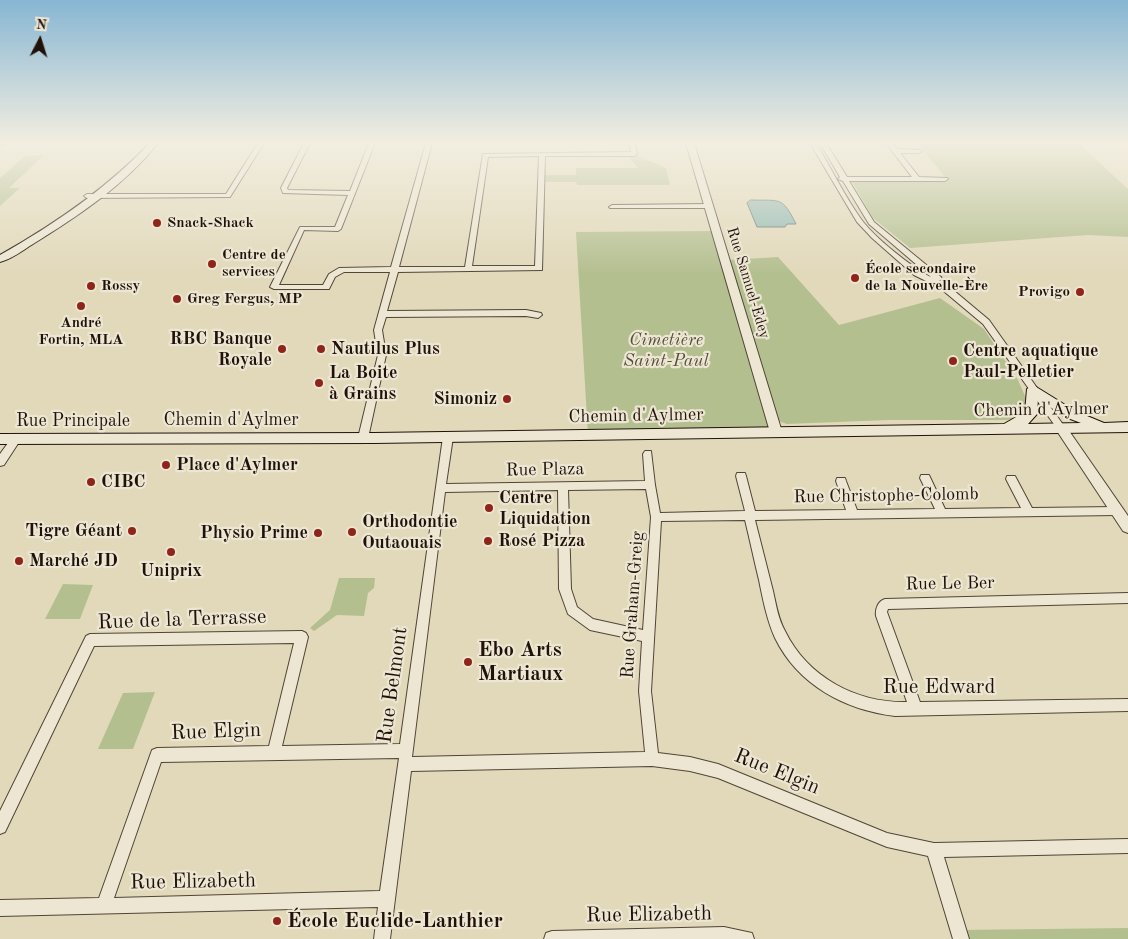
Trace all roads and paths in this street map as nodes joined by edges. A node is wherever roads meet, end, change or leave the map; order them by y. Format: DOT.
graph roads {
  1 [pos="99,187"];
  2 [pos="111,187"];
  3 [pos="234,187"];
  4 [pos="286,187"];
  5 [pos="354,187"];
  6 [pos="417,187"];
  7 [pos="480,187"];
  8 [pos="541,187"];
  9 [pos="703,187"];
  10 [pos="838,187"];
  11 [pos="849,187"];
  12 [pos="351,193"];
  13 [pos="87,196"];
  14 [pos="100,196"];
  15 [pos="709,206"];
  16 [pos="612,207"];
  17 [pos="0,250"];
  18 [pos="0,259"];
  19 [pos="468,268"];
  20 [pos="395,269"];
  21 [pos="943,286"];
  22 [pos="383,314"];
  23 [pos="538,315"];
  24 [pos="1033,389"];
  25 [pos="1123,427"];
  26 [pos="1061,428"];
  27 [pos="997,429"];
  28 [pos="776,432"];
  29 [pos="448,437"];
  30 [pos="363,438"];
  31 [pos="0,439"];
  32 [pos="16,439"];
  33 [pos="145,440"];
  34 [pos="648,454"];
  35 [pos="0,462"];
  36 [pos="741,476"];
  37 [pos="925,478"];
  38 [pos="1011,479"];
  39 [pos="841,481"];
  40 [pos="650,484"];
  41 [pos="563,486"];
  42 [pos="440,488"];
  43 [pos="1117,510"];
  44 [pos="1030,512"];
  45 [pos="942,513"];
  46 [pos="853,514"];
  47 [pos="750,516"];
  48 [pos="656,517"];
  49 [pos="1128,526"];
  50 [pos="1128,598"];
  51 [pos="648,637"];
  52 [pos="1128,705"];
  53 [pos="916,709"];
  54 [pos="274,752"];
  55 [pos="405,757"];
  56 [pos="652,759"];
  57 [pos="0,827"];
  58 [pos="1128,846"];
  59 [pos="934,850"];
  60 [pos="387,899"];
  61 [pos="104,905"];
  62 [pos="0,908"];
  63 [pos="670,938"];
  64 [pos="382,939"];
  65 [pos="552,939"];
  66 [pos="746,939"];
  67 [pos="961,939"];
  1 -- 13 [label="main road"];
  2 -- 14 [label="main road"];
  3 -- 14 [label="street"];
  4 -- 12 [label="street"];
  5 -- 12 [label="street"];
  6 -- 20 [label="street"];
  7 -- 19 [label="street"];
  8 -- 19 [label="street"];
  9 -- 15 [label="street, Rue Samuel-Edey"];
  10 -- 21 [label="street"];
  11 -- 21 [label="street"];
  12 -- 20 [label="street"];
  13 -- 14 [label="street"];
  13 -- 17 [label="main road"];
  14 -- 18 [label="main road"];
  15 -- 16 [label="street"];
  15 -- 28 [label="street, Rue Samuel-Edey"];
  19 -- 20 [label="street"];
  20 -- 22 [label="street"];
  21 -- 24 [label="street"];
  22 -- 23 [label="street"];
  22 -- 30 [label="street"];
  24 -- 25 [label="main road"];
  24 -- 26 [label="street"];
  24 -- 27 [label="main road"];
  25 -- 26 [label="main road, Chemin d'Aylmer"];
  26 -- 27 [label="main road, Chemin d'Aylmer"];
  26 -- 43 [label="street"];
  27 -- 28 [label="main road, Chemin d'Aylmer"];
  28 -- 29 [label="main road, Chemin d'Aylmer"];
  29 -- 30 [label="main road, Chemin d'Aylmer"];
  29 -- 42 [label="street, Rue Belmont"];
  30 -- 33 [label="main road, Chemin d'Aylmer"];
  31 -- 32 [label="main road, Rue Principale"];
  32 -- 33 [label="main road, Rue Principale"];
  32 -- 35 [label="street"];
  34 -- 40 [label="street, Rue Graham-Greig"];
  36 -- 47 [label="street, Rue Edward"];
  37 -- 45 [label="street"];
  38 -- 44 [label="street"];
  39 -- 46 [label="street"];
  40 -- 41 [label="street, Rue Plaza"];
  40 -- 48 [label="street, Rue Graham-Greig"];
  41 -- 42 [label="street, Rue Plaza"];
  41 -- 51 [label="street"];
  42 -- 55 [label="street, Rue Belmont"];
  43 -- 44 [label="street, Rue Christophe-Colomb"];
  43 -- 49 [label="street"];
  44 -- 45 [label="street, Rue Christophe-Colomb"];
  45 -- 46 [label="street, Rue Christophe-Colomb"];
  46 -- 47 [label="street, Rue Christophe-Colomb"];
  47 -- 48 [label="street, Rue Christophe-Colomb"];
  47 -- 53 [label="street, Rue Edward"];
  48 -- 51 [label="street, Rue Graham-Greig"];
  50 -- 53 [label="street, Rue Le Ber"];
  51 -- 56 [label="street, Rue Graham-Greig"];
  52 -- 53 [label="street, Rue Edward"];
  54 -- 55 [label="street, Rue Elgin"];
  54 -- 57 [label="street, Rue de la Terrasse"];
  54 -- 61 [label="street, Rue Elgin"];
  55 -- 56 [label="street, Rue Elgin"];
  55 -- 60 [label="street, Rue Belmont"];
  56 -- 59 [label="street, Rue Elgin"];
  58 -- 59 [label="street, Rue Elgin"];
  59 -- 67 [label="street"];
  60 -- 61 [label="street, Rue Elizabeth"];
  60 -- 64 [label="street, Rue Belmont"];
  61 -- 62 [label="street, Rue Elizabeth"];
  63 -- 65 [label="street, Rue Elizabeth"];
  63 -- 66 [label="street, Rue Elizabeth"];
}
